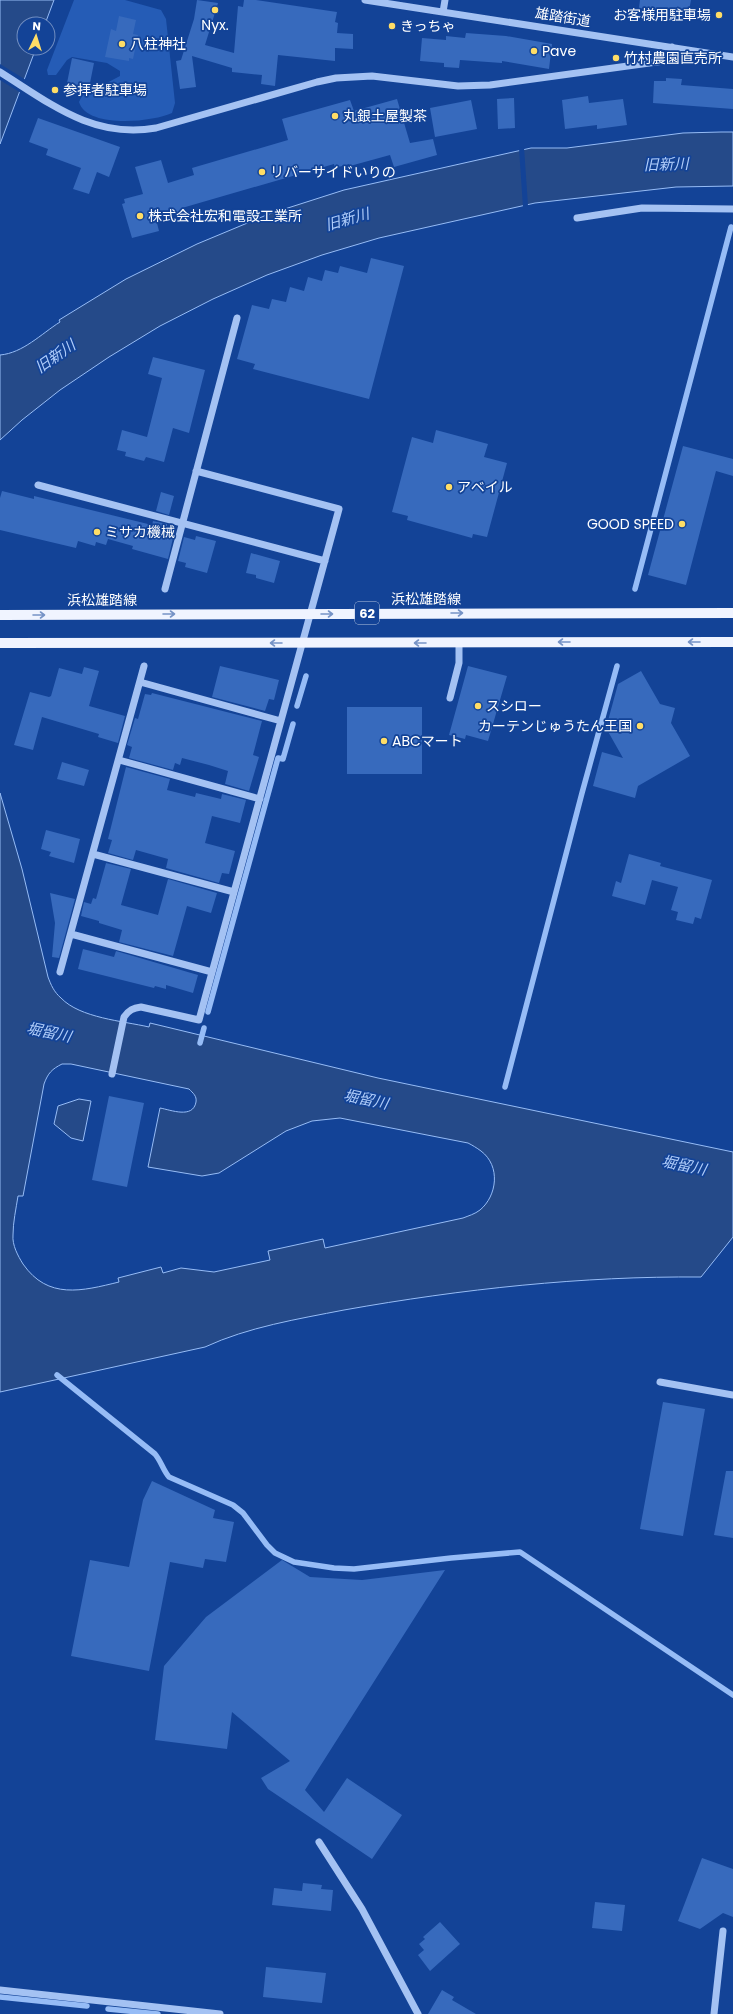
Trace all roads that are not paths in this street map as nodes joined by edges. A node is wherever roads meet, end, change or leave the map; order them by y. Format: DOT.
graph roads {
  1 [pos="365,0"];
  2 [pos="445,0"];
  3 [pos="443,12"];
  4 [pos="672,47"];
  5 [pos="733,57"];
  6 [pos="0,72"];
  7 [pos="733,209"];
  8 [pos="577,218"];
  9 [pos="237,318"];
  10 [pos="196,471"];
  11 [pos="38,486"];
  12 [pos="182,524"];
  13 [pos="325,561"];
  14 [pos="165,589"];
  15 [pos="733,613"];
  16 [pos="310,614"];
  17 [pos="0,615"];
  18 [pos="459,642"];
  19 [pos="733,642"];
  20 [pos="0,643"];
  21 [pos="302,643"];
  22 [pos="144,666"];
  23 [pos="140,682"];
  24 [pos="450,698"];
  25 [pos="281,721"];
  26 [pos="119,760"];
  27 [pos="260,799"];
  28 [pos="93,854"];
  29 [pos="234,892"];
  30 [pos="71,934"];
  31 [pos="60,972"];
  32 [pos="212,972"];
  33 [pos="112,1074"];
  34 [pos="660,1382"];
  35 [pos="733,1395"];
  36 [pos="319,1842"];
  37 [pos="723,1931"];
  38 [pos="0,1990"];
  39 [pos="220,2014"];
  40 [pos="418,2014"];
  41 [pos="714,2014"];
  1 -- 3 [label="street, 雄踏街道"];
  2 -- 3 [label="street"];
  3 -- 4 [label="street, 雄踏街道"];
  4 -- 5 [label="street, 雄踏街道"];
  4 -- 6 [label="street"];
  7 -- 8 [label="street"];
  9 -- 10 [label="street"];
  10 -- 12 [label="street"];
  10 -- 13 [label="street"];
  11 -- 12 [label="street"];
  12 -- 13 [label="street"];
  12 -- 14 [label="street"];
  13 -- 16 [label="street"];
  16 -- 15 [label="main road, 浜松雄踏線 / 62, one-way"];
  17 -- 16 [label="main road, 浜松雄踏線 / 62, one-way"];
  16 -- 21 [label="street"];
  19 -- 18 [label="main road, 62, one-way"];
  18 -- 21 [label="main road, 62, one-way"];
  18 -- 24 [label="street"];
  21 -- 20 [label="main road, 62, one-way"];
  21 -- 25 [label="street"];
  22 -- 23 [label="street"];
  23 -- 25 [label="street"];
  23 -- 26 [label="street"];
  25 -- 27 [label="street"];
  26 -- 27 [label="street"];
  26 -- 28 [label="street"];
  27 -- 29 [label="street"];
  28 -- 29 [label="street"];
  28 -- 30 [label="street"];
  29 -- 32 [label="street"];
  30 -- 31 [label="street"];
  30 -- 32 [label="street"];
  32 -- 33 [label="street"];
  34 -- 35 [label="street"];
  36 -- 40 [label="street"];
  37 -- 41 [label="street"];
  38 -- 39 [label="street"];
}
